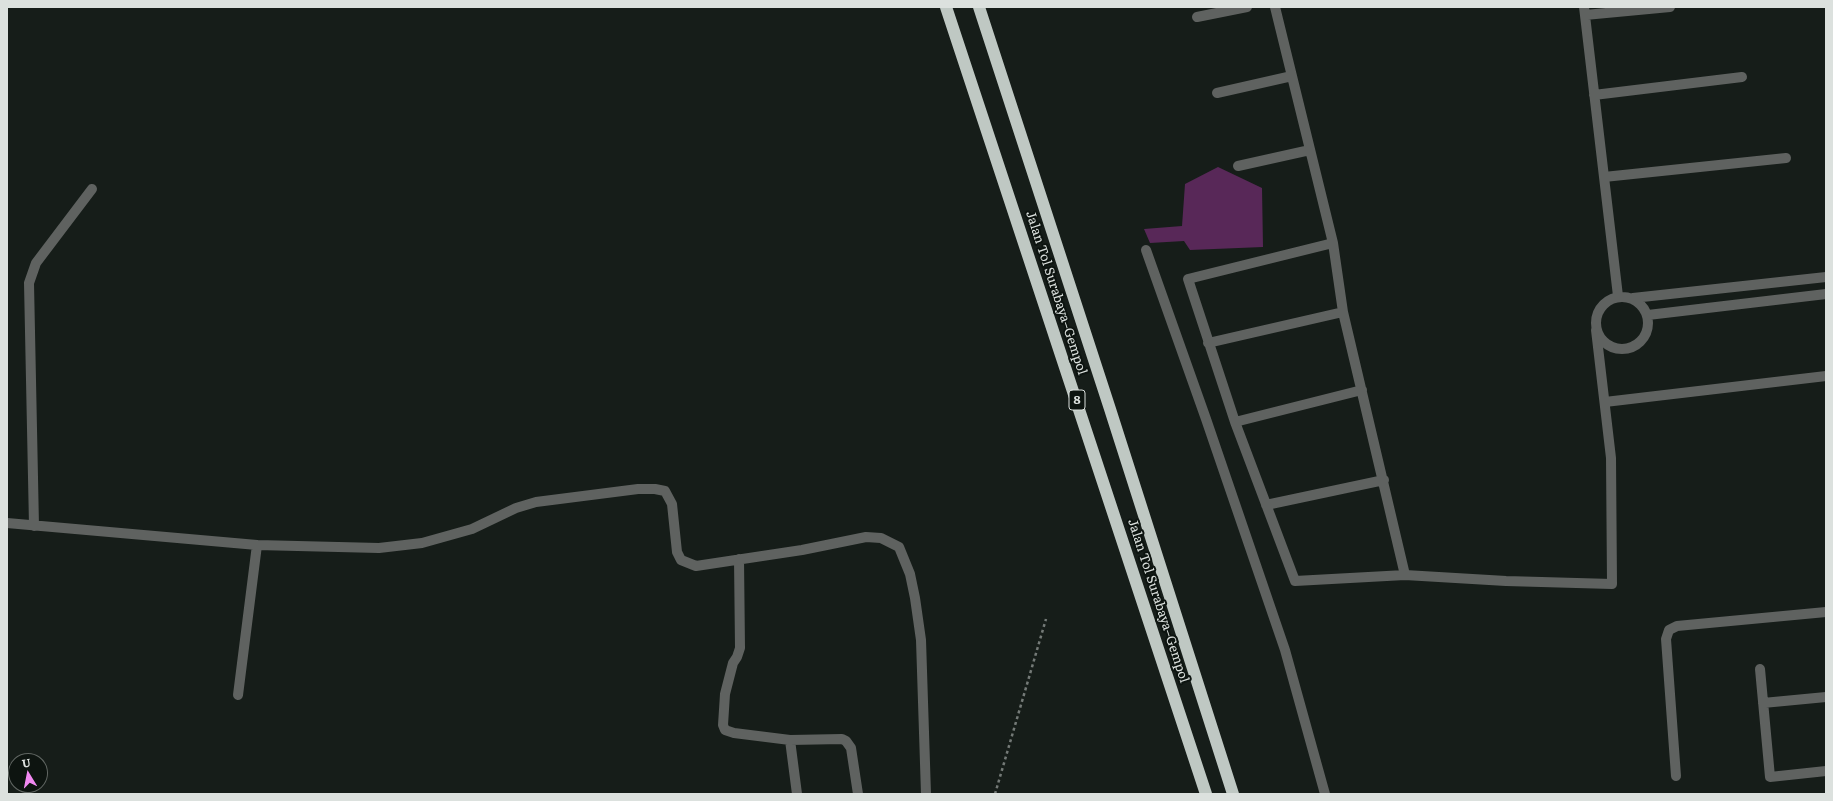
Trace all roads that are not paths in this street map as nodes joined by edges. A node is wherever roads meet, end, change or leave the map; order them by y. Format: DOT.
graph roads {
  1 [pos="946,7"];
  2 [pos="979,7"];
  3 [pos="1247,7"];
  4 [pos="1275,7"];
  5 [pos="1670,7"];
  6 [pos="1584,11"];
  7 [pos="1197,17"];
  8 [pos="1292,76"];
  9 [pos="1742,77"];
  10 [pos="1217,93"];
  11 [pos="1594,95"];
  12 [pos="1310,150"];
  13 [pos="1786,158"];
  14 [pos="1238,166"];
  15 [pos="1604,178"];
  16 [pos="92,189"];
  17 [pos="1333,243"];
  18 [pos="1146,250"];
  19 [pos="1826,277"];
  20 [pos="1826,294"];
  21 [pos="1618,296"];
  22 [pos="1633,298"];
  23 [pos="1343,312"];
  24 [pos="1648,315"];
  25 [pos="1596,330"];
  26 [pos="1208,343"];
  27 [pos="1826,376"];
  28 [pos="1362,390"];
  29 [pos="1605,402"];
  30 [pos="1235,422"];
  31 [pos="1384,480"];
  32 [pos="1266,505"];
  33 [pos="7,523"];
  34 [pos="34,526"];
  35 [pos="257,545"];
  36 [pos="739,559"];
  37 [pos="1405,575"];
  38 [pos="1826,612"];
  39 [pos="1760,669"];
  40 [pos="238,695"];
  41 [pos="1826,697"];
  42 [pos="1763,703"];
  43 [pos="790,740"];
  44 [pos="1826,771"];
  45 [pos="1676,776"];
  46 [pos="797,794"];
  47 [pos="858,794"];
  48 [pos="926,794"];
  49 [pos="1206,794"];
  50 [pos="1233,794"];
  51 [pos="1325,794"];
  1 -- 49 [label="highway, Jalan Tol Surabaya–Gempol / 8"];
  2 -- 50 [label="highway, Jalan Tol Surabaya–Gempol / 8"];
  3 -- 7 [label="street"];
  4 -- 8 [label="street"];
  5 -- 6 [label="street"];
  6 -- 11 [label="street"];
  8 -- 10 [label="street"];
  8 -- 12 [label="street"];
  9 -- 11 [label="street"];
  11 -- 15 [label="street"];
  12 -- 14 [label="street"];
  12 -- 17 [label="street"];
  13 -- 15 [label="street"];
  15 -- 21 [label="street"];
  16 -- 34 [label="street"];
  17 -- 23 [label="street"];
  17 -- 26 [label="street"];
  18 -- 51 [label="street"];
  19 -- 22 [label="street"];
  20 -- 24 [label="street"];
  21 -- 22 [label="street"];
  21 -- 25 [label="street"];
  22 -- 24 [label="street"];
  23 -- 26 [label="street"];
  23 -- 28 [label="street"];
  24 -- 25 [label="street"];
  25 -- 29 [label="street"];
  26 -- 30 [label="street"];
  27 -- 29 [label="street"];
  28 -- 30 [label="street"];
  28 -- 31 [label="street"];
  29 -- 37 [label="street"];
  30 -- 32 [label="street"];
  31 -- 32 [label="street"];
  31 -- 37 [label="street"];
  32 -- 37 [label="street"];
  33 -- 34 [label="street"];
  34 -- 35 [label="street"];
  35 -- 36 [label="street"];
  35 -- 40 [label="street"];
  36 -- 43 [label="street"];
  36 -- 48 [label="street"];
  38 -- 45 [label="street"];
  39 -- 42 [label="street"];
  41 -- 42 [label="street"];
  42 -- 44 [label="street"];
  43 -- 46 [label="street"];
  43 -- 47 [label="street"];
}
